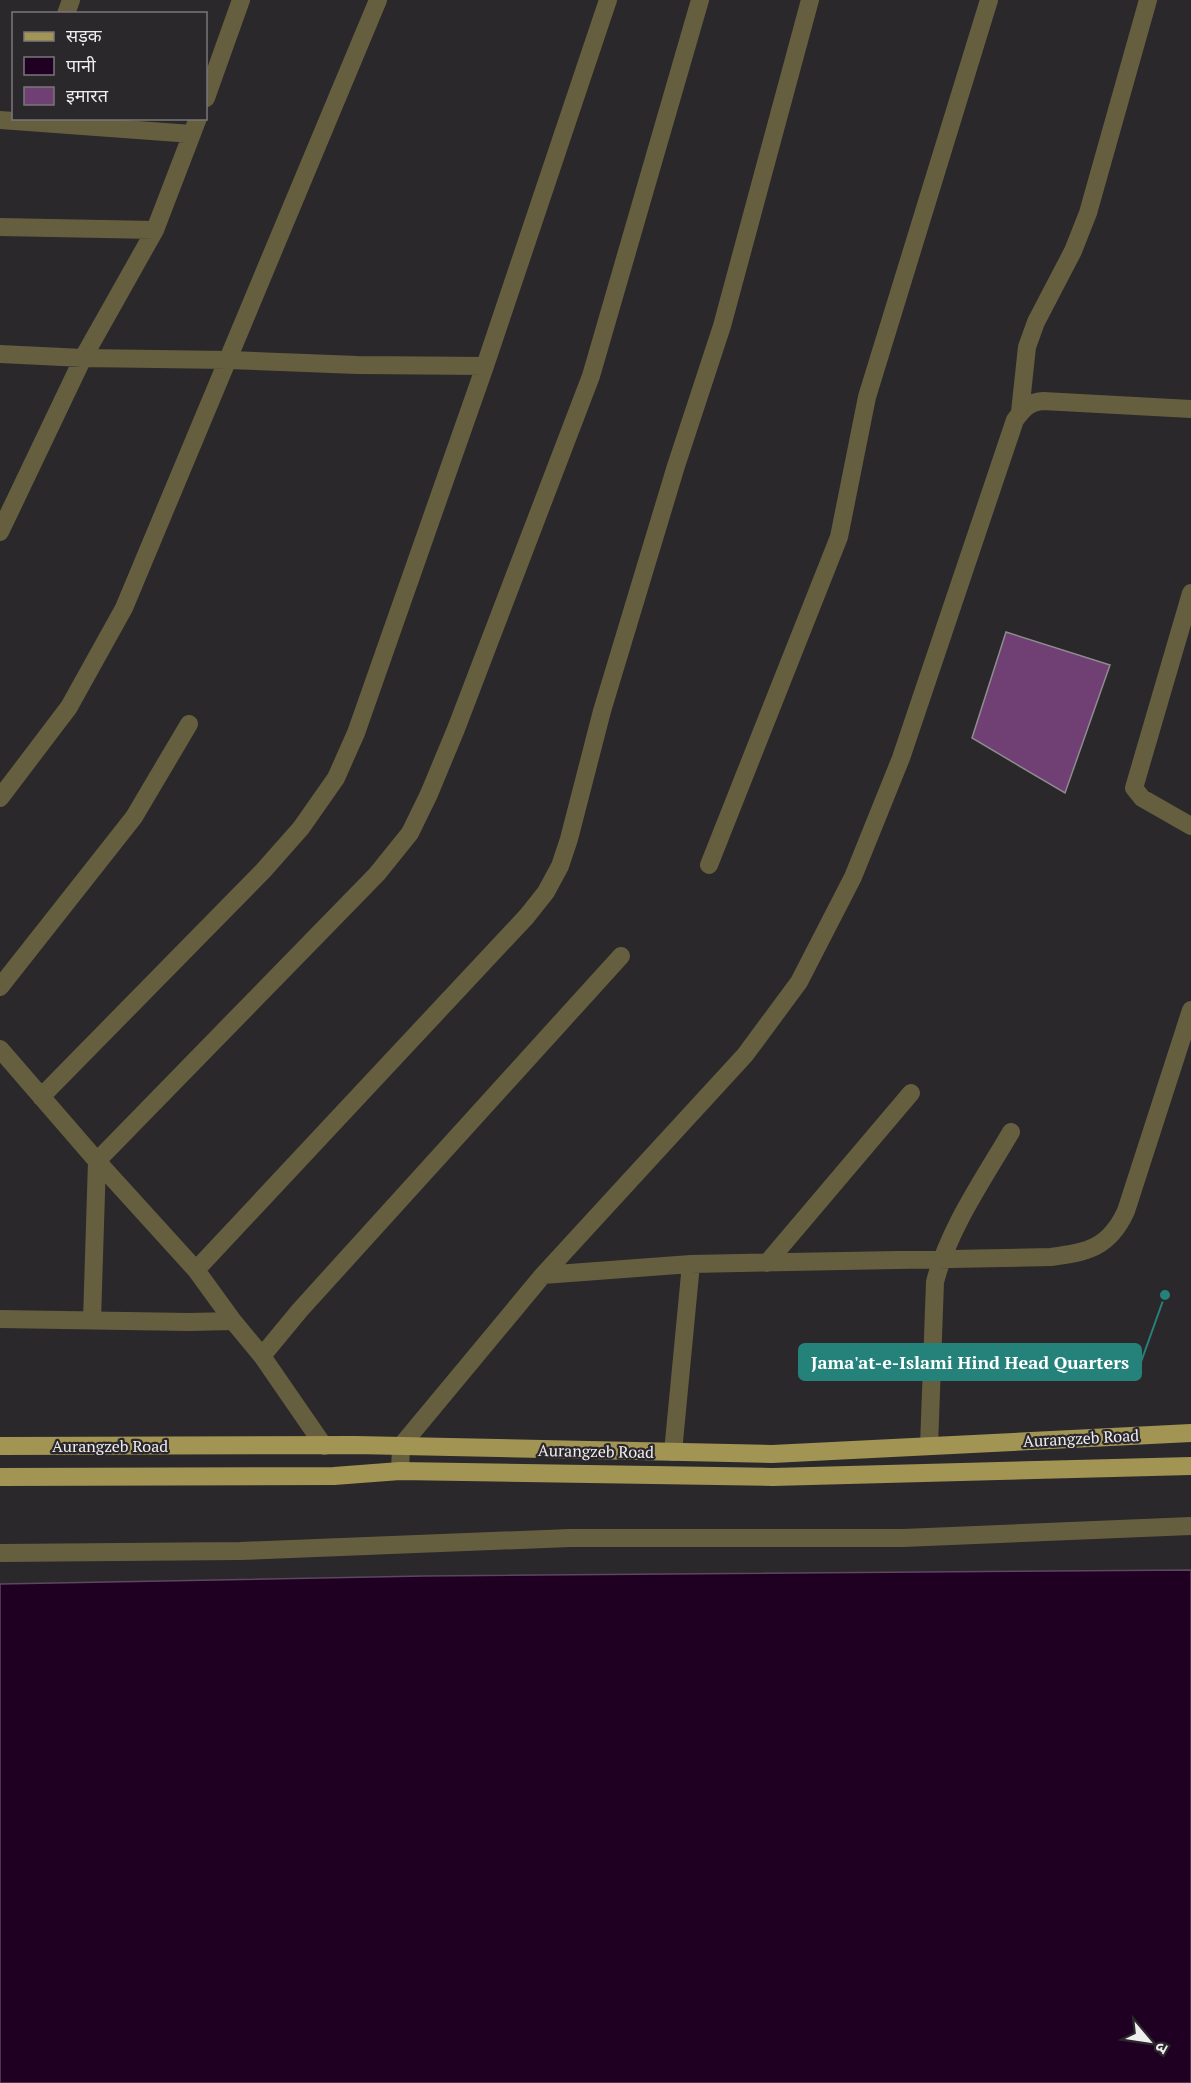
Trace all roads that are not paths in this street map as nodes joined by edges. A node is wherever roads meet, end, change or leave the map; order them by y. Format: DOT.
graph roads {
  1 [pos="242,0"];
  2 [pos="378,0"];
  3 [pos="608,0"];
  4 [pos="700,0"];
  5 [pos="810,0"];
  6 [pos="989,0"];
  7 [pos="1148,0"];
  8 [pos="207,95"];
  9 [pos="0,120"];
  10 [pos="195,126"];
  11 [pos="0,227"];
  12 [pos="155,231"];
  13 [pos="0,354"];
  14 [pos="83,358"];
  15 [pos="229,360"];
  16 [pos="485,366"];
  17 [pos="1191,409"];
  18 [pos="1020,412"];
  19 [pos="7,503"];
  20 [pos="0,532"];
  21 [pos="1191,593"];
  22 [pos="189,724"];
  23 [pos="0,798"];
  24 [pos="1191,826"];
  25 [pos="709,865"];
  26 [pos="621,956"];
  27 [pos="0,987"];
  28 [pos="1191,1010"];
  29 [pos="0,1049"];
  30 [pos="911,1093"];
  31 [pos="41,1097"];
  32 [pos="1011,1132"];
  33 [pos="97,1161"];
  34 [pos="941,1260"];
  35 [pos="767,1263"];
  36 [pos="691,1264"];
  37 [pos="196,1270"];
  38 [pos="543,1275"];
  39 [pos="0,1319"];
  40 [pos="92,1320"];
  41 [pos="232,1321"];
  42 [pos="262,1356"];
  43 [pos="1191,1433"];
  44 [pos="0,1446"];
  45 [pos="324,1446"];
  46 [pos="401,1446"];
  47 [pos="928,1446"];
  48 [pos="673,1452"];
  49 [pos="1191,1466"];
  50 [pos="400,1471"];
  51 [pos="0,1478"];
  52 [pos="1191,1526"];
  53 [pos="0,1553"];
  1 -- 8 [label="street"];
  2 -- 15 [label="street"];
  3 -- 16 [label="street"];
  4 -- 33 [label="street"];
  5 -- 37 [label="street"];
  6 -- 25 [label="street"];
  7 -- 18 [label="street"];
  9 -- 10 [label="street"];
  10 -- 12 [label="street"];
  11 -- 12 [label="street"];
  12 -- 14 [label="street"];
  13 -- 14 [label="street"];
  14 -- 15 [label="street"];
  14 -- 19 [label="street"];
  15 -- 16 [label="street"];
  15 -- 23 [label="street"];
  16 -- 31 [label="street"];
  17 -- 18 [label="street"];
  18 -- 38 [label="street"];
  19 -- 20 [label="street"];
  21 -- 24 [label="street"];
  22 -- 27 [label="street"];
  26 -- 42 [label="street"];
  28 -- 34 [label="street"];
  29 -- 31 [label="street"];
  30 -- 35 [label="street"];
  31 -- 33 [label="street"];
  32 -- 34 [label="street"];
  33 -- 37 [label="street"];
  33 -- 40 [label="street"];
  34 -- 35 [label="street"];
  34 -- 47 [label="street"];
  35 -- 36 [label="street"];
  36 -- 38 [label="street"];
  36 -- 48 [label="street"];
  37 -- 41 [label="street"];
  38 -- 46 [label="street"];
  39 -- 40 [label="street"];
  40 -- 41 [label="street"];
  41 -- 42 [label="street"];
  42 -- 45 [label="street"];
  43 -- 47 [label="main road, Aurangzeb Road"];
  44 -- 45 [label="main road, Aurangzeb Road"];
  45 -- 46 [label="main road, Aurangzeb Road"];
  46 -- 48 [label="main road, Aurangzeb Road"];
  46 -- 50 [label="street"];
  47 -- 48 [label="main road, Aurangzeb Road"];
  49 -- 50 [label="main road, Aurangzeb Road"];
  50 -- 51 [label="main road, Aurangzeb Road"];
  52 -- 53 [label="street"];
}
